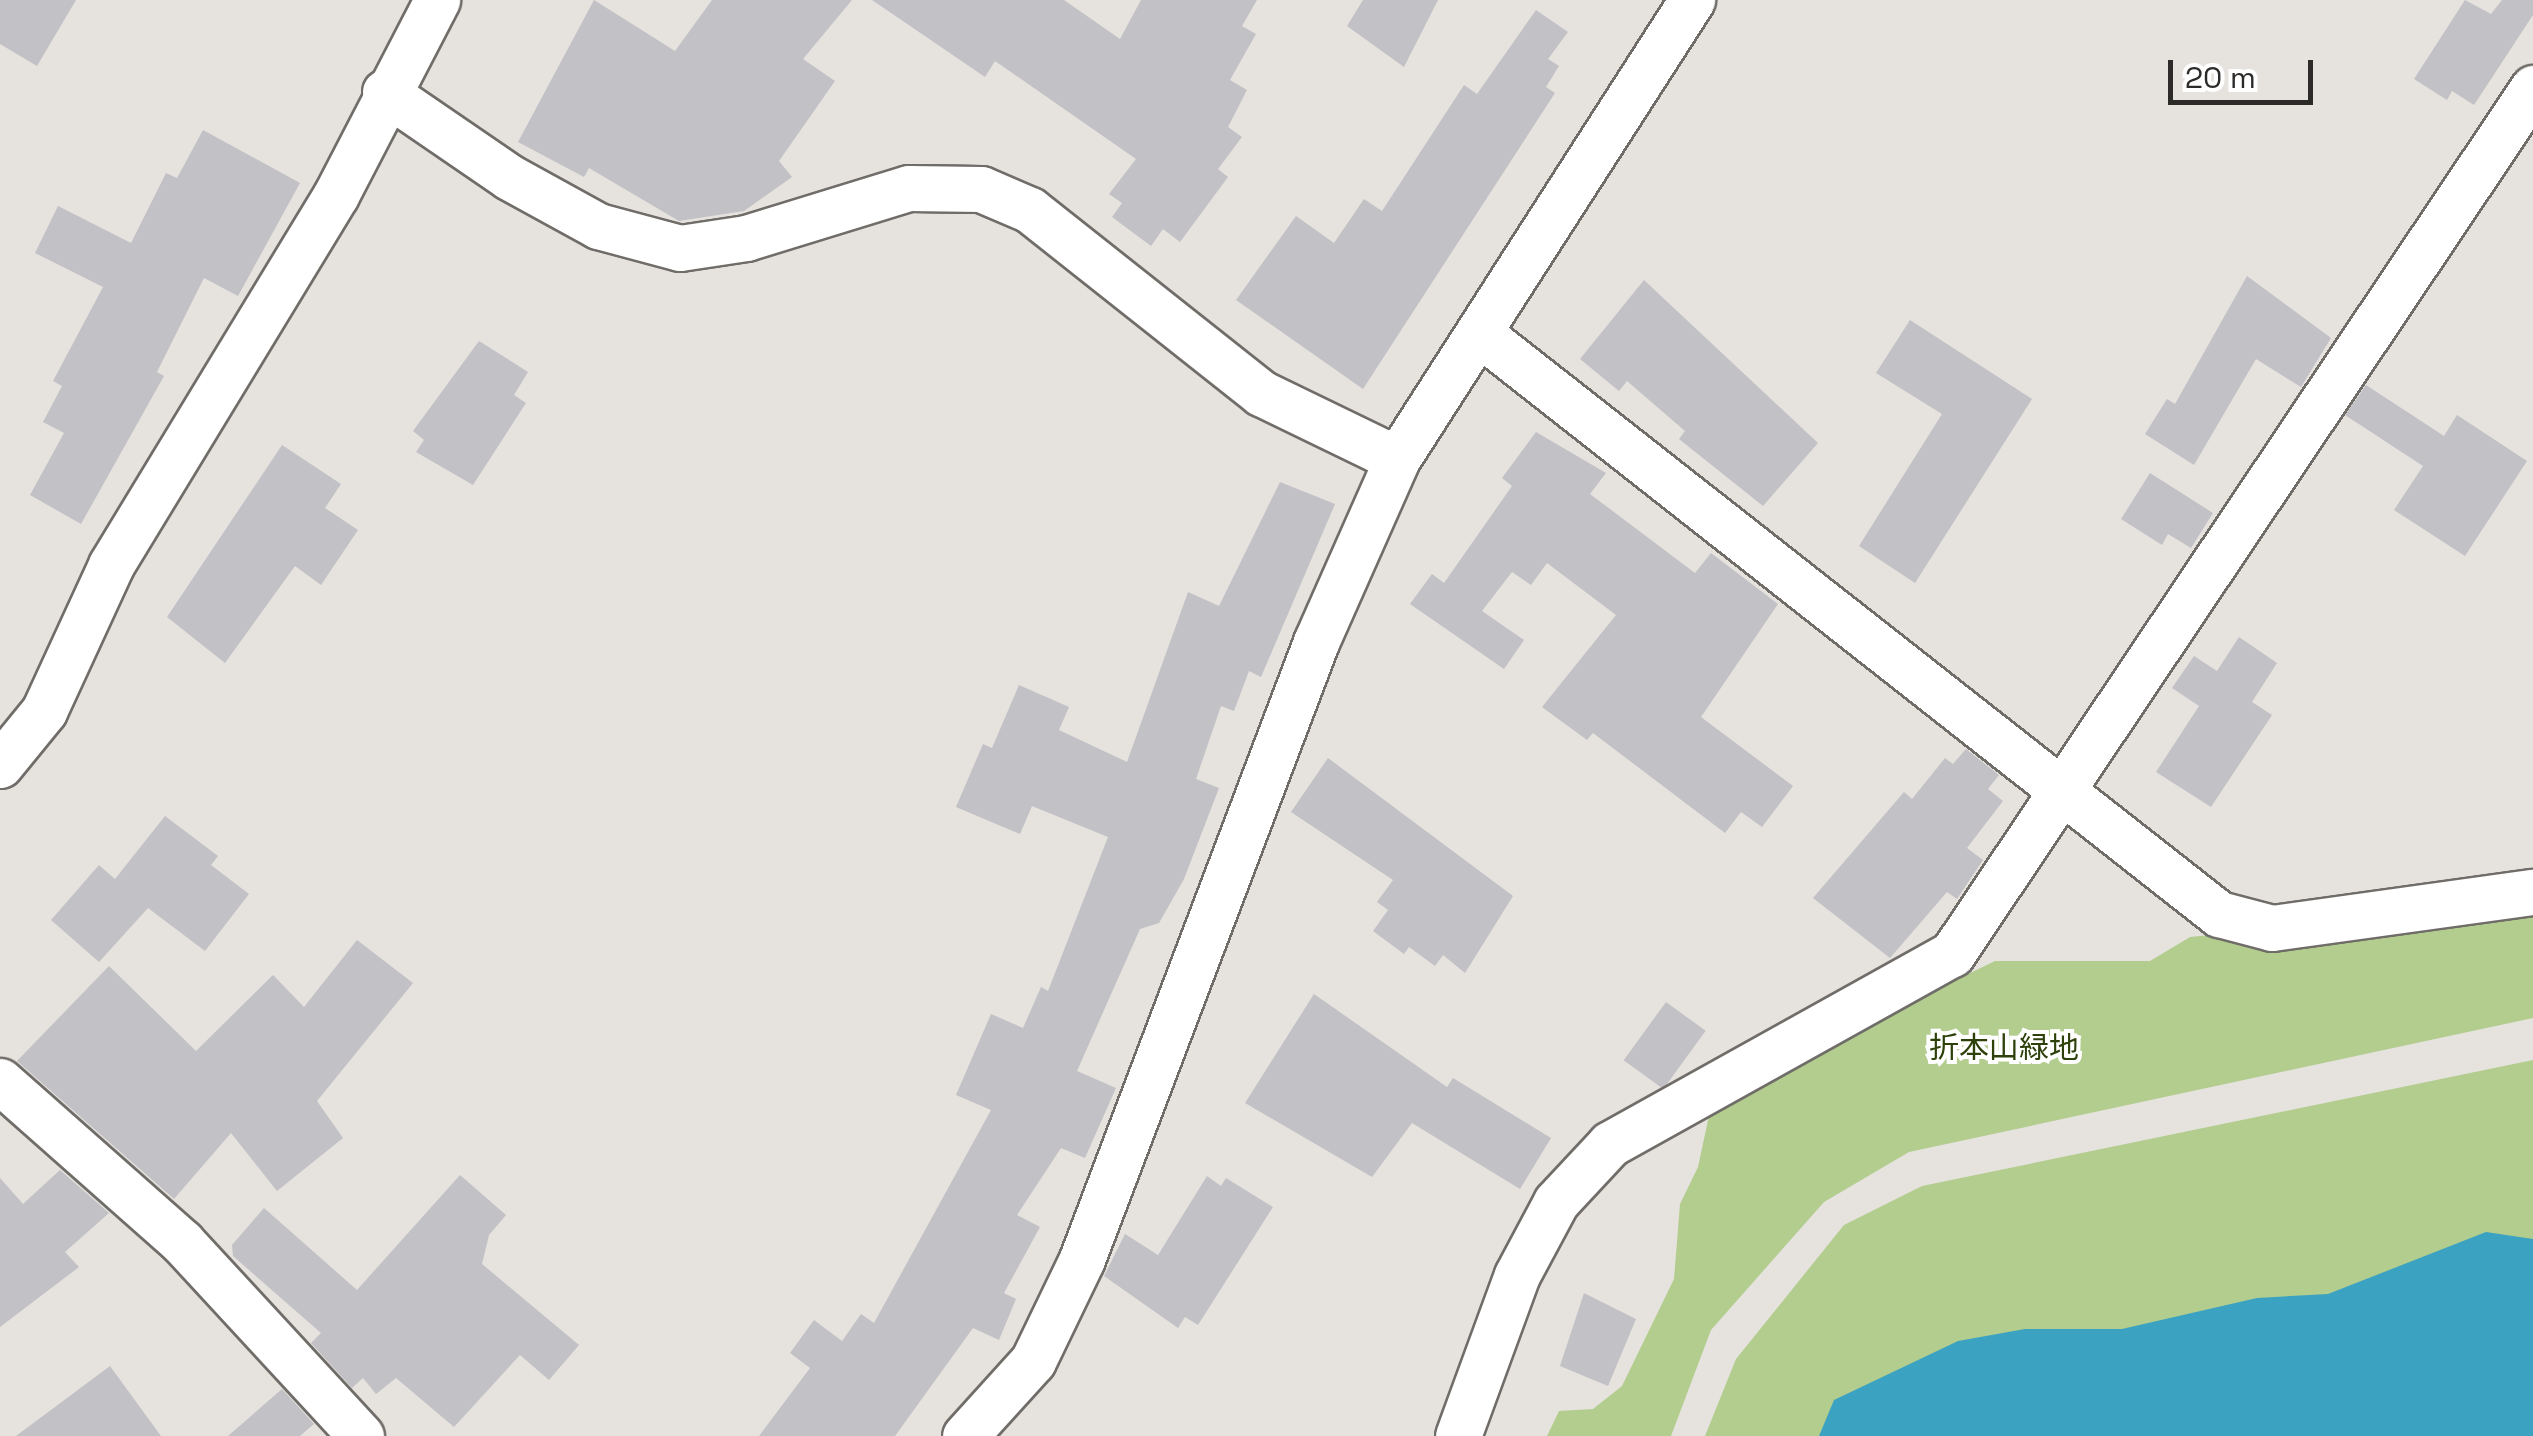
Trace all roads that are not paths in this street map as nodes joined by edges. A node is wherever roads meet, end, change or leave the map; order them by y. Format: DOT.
graph roads {
  1 [pos="437,0"];
  2 [pos="1692,0"];
  3 [pos="2533,88"];
  4 [pos="385,92"];
  5 [pos="1479,333"];
  6 [pos="1397,459"];
  7 [pos="0,765"];
  8 [pos="2065,796"];
  9 [pos="2533,892"];
  10 [pos="0,1081"];
  11 [pos="360,1436"];
  12 [pos="966,1436"];
  13 [pos="1458,1436"];
  1 -- 4 [label="street"];
  2 -- 5 [label="street"];
  3 -- 8 [label="street"];
  4 -- 6 [label="street"];
  4 -- 7 [label="street"];
  5 -- 6 [label="street"];
  5 -- 8 [label="street"];
  6 -- 12 [label="street"];
  8 -- 9 [label="street"];
  8 -- 13 [label="street"];
  10 -- 11 [label="street"];
}
